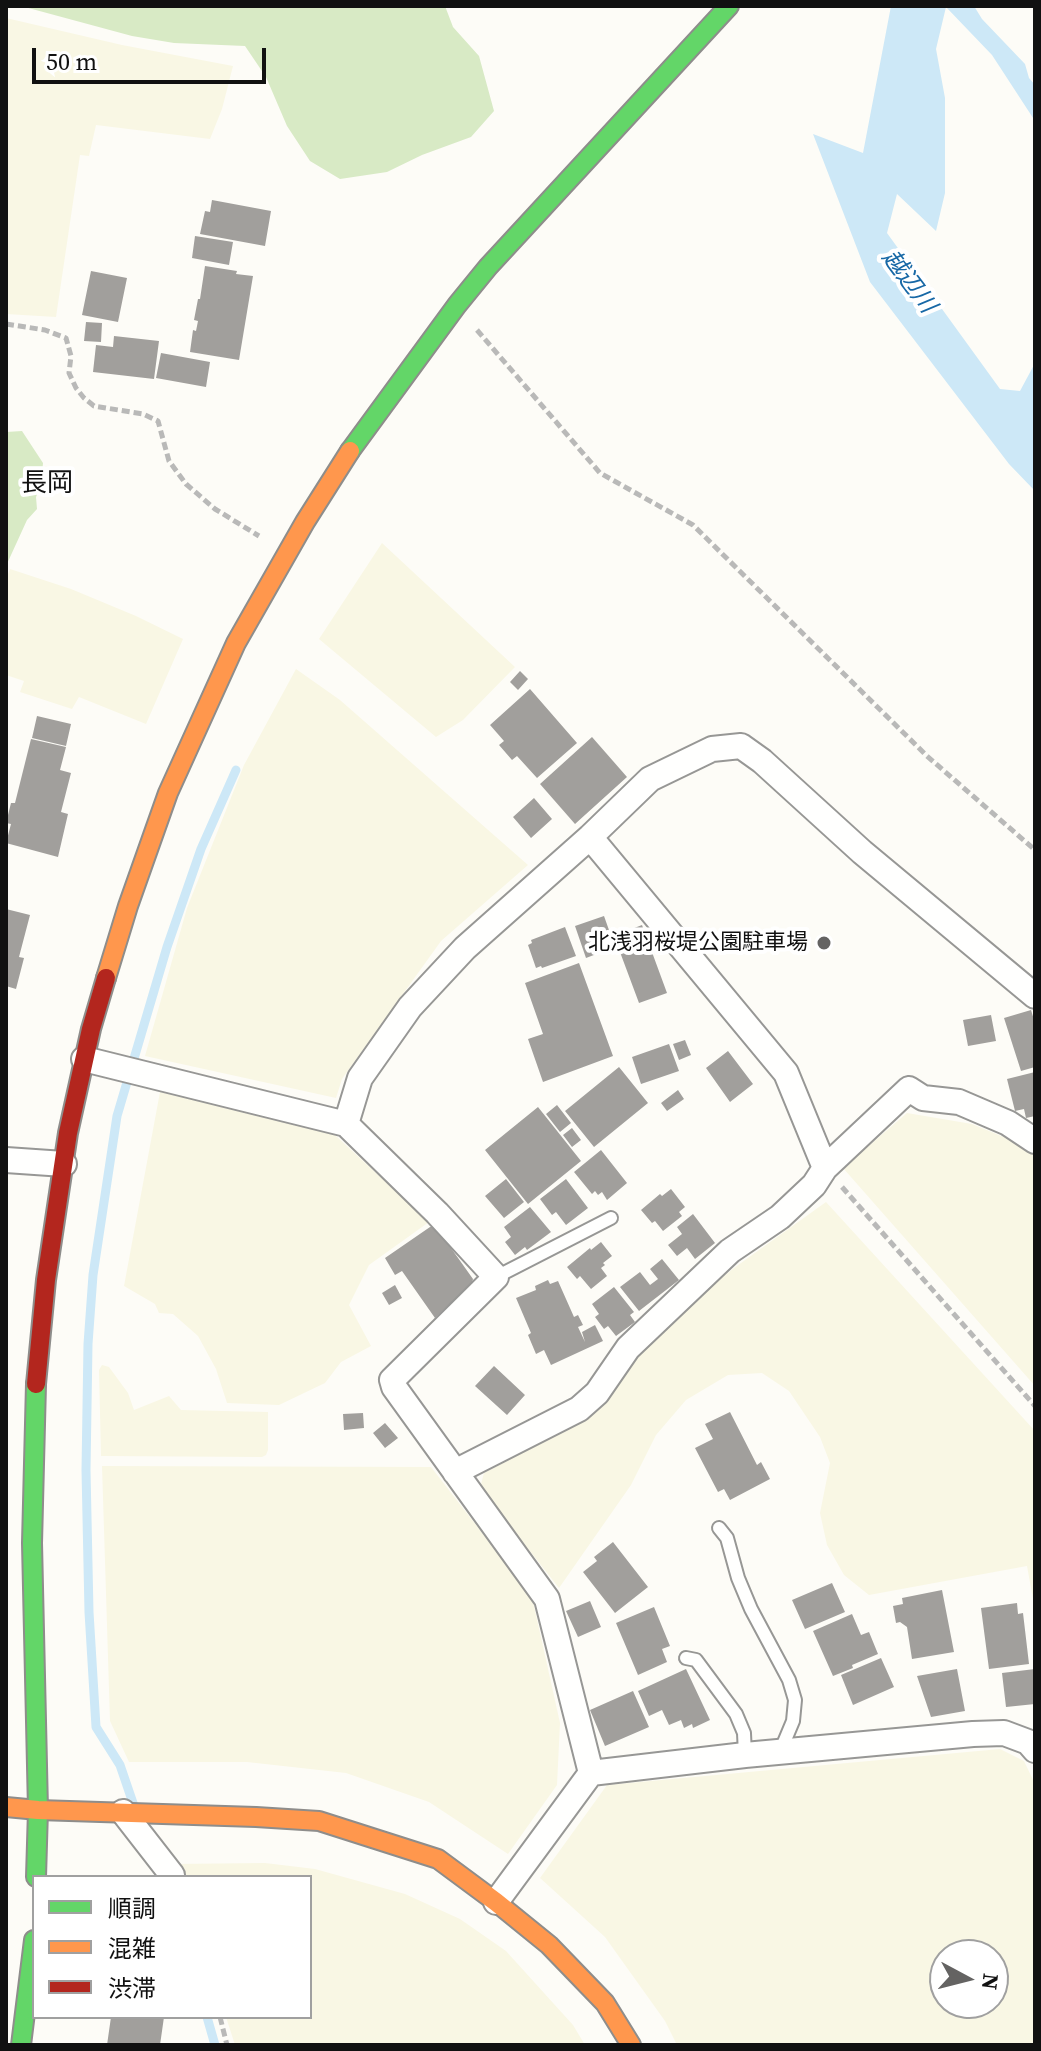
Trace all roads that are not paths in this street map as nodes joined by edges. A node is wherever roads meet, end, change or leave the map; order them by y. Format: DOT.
graph roads {
  1 [pos="729,6"];
  2 [pos="590,837"];
  3 [pos="1035,996"];
  4 [pos="84,1059"];
  5 [pos="346,1124"];
  6 [pos="1035,1141"];
  7 [pos="6,1160"];
  8 [pos="64,1164"];
  9 [pos="825,1168"];
  10 [pos="611,1218"];
  11 [pos="496,1277"];
  12 [pos="455,1472"];
  13 [pos="719,1528"];
  14 [pos="686,1658"];
  15 [pos="1033,1742"];
  16 [pos="780,1752"];
  17 [pos="745,1755"];
  18 [pos="591,1773"];
  19 [pos="6,1807"];
  20 [pos="38,1810"];
  21 [pos="123,1812"];
  22 [pos="36,1875"];
  23 [pos="172,1875"];
  24 [pos="496,1902"];
  25 [pos="32,1956"];
  26 [pos="21,2045"];
  27 [pos="631,2045"];
  1 -- 4 [label="street"];
  2 -- 3 [label="street"];
  2 -- 5 [label="street"];
  2 -- 9 [label="street"];
  4 -- 5 [label="street"];
  4 -- 8 [label="street"];
  5 -- 11 [label="street"];
  6 -- 9 [label="street"];
  7 -- 8 [label="street"];
  8 -- 20 [label="street"];
  9 -- 12 [label="street"];
  10 -- 11 [label="lane"];
  11 -- 12 [label="street"];
  12 -- 18 [label="street"];
  13 -- 16 [label="lane"];
  14 -- 17 [label="lane"];
  15 -- 16 [label="street"];
  16 -- 17 [label="street"];
  17 -- 18 [label="street"];
  18 -- 24 [label="street"];
  19 -- 20 [label="street"];
  20 -- 21 [label="street"];
  20 -- 22 [label="street"];
  21 -- 23 [label="street"];
  21 -- 24 [label="street"];
  24 -- 27 [label="street"];
  25 -- 26 [label="street"];
}
